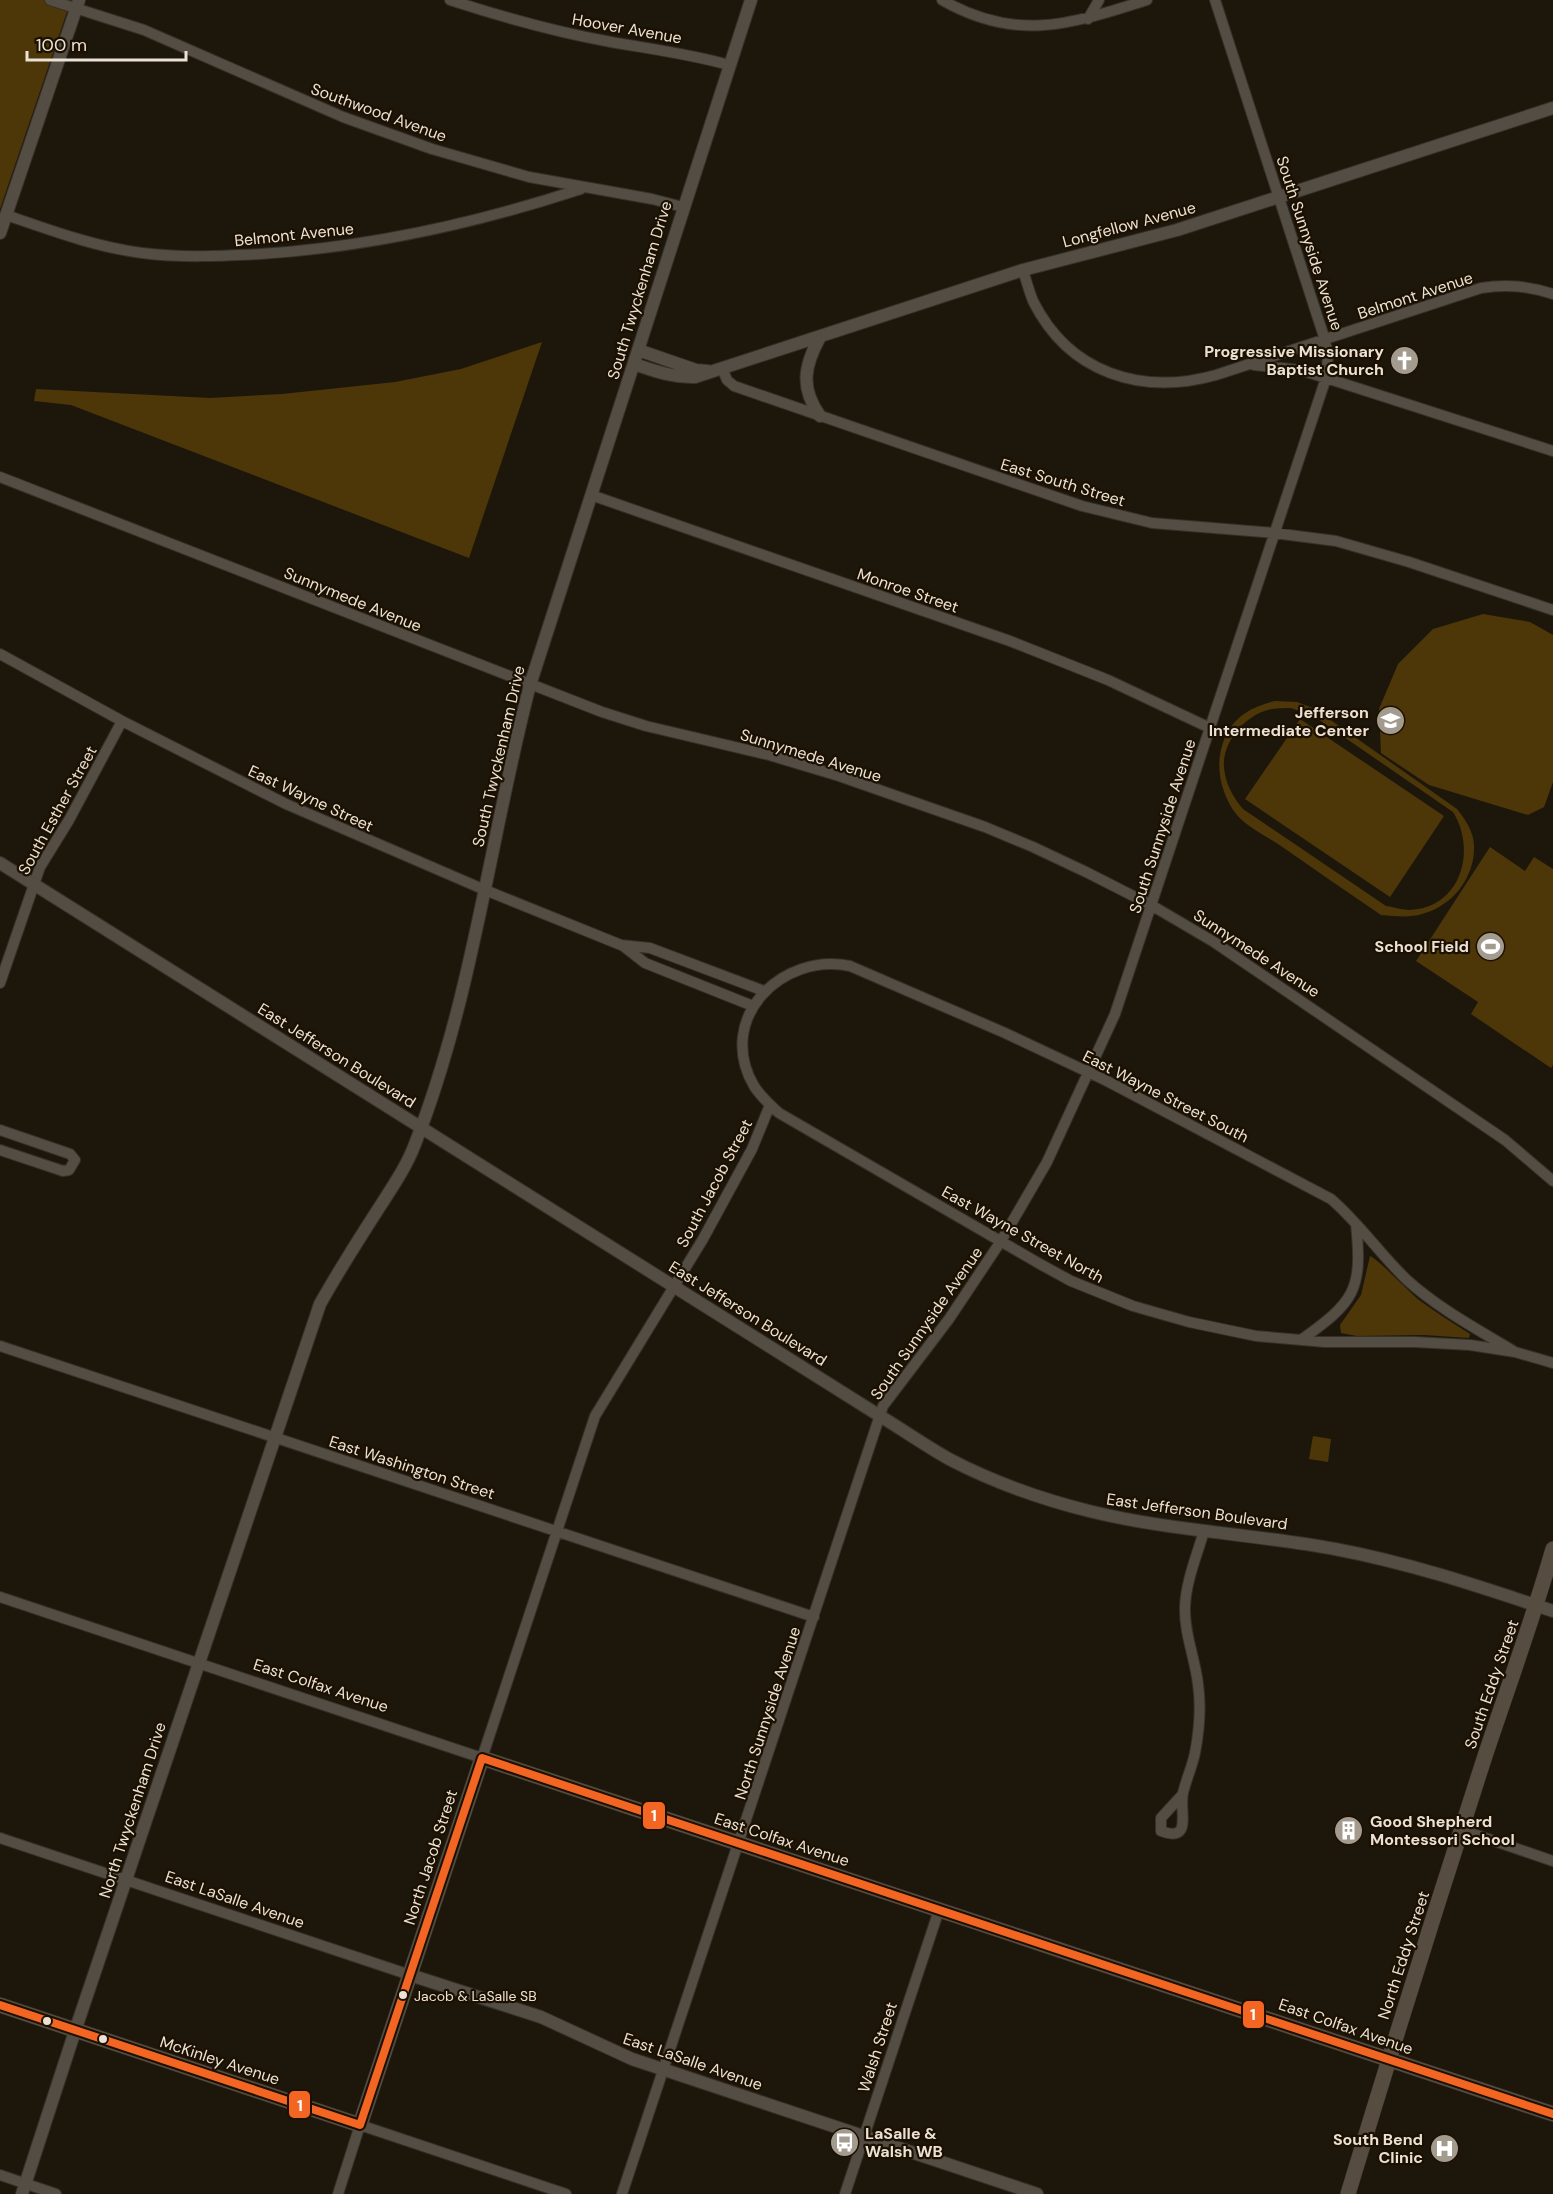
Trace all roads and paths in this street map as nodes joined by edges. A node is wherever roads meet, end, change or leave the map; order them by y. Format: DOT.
graph roads {
  1 [pos="50,0"];
  2 [pos="450,0"];
  3 [pos="751,0"];
  4 [pos="942,0"];
  5 [pos="1100,0"];
  6 [pos="1147,0"];
  7 [pos="1215,0"];
  8 [pos="77,4"];
  9 [pos="1088,19"];
  10 [pos="729,65"];
  11 [pos="1553,108"];
  12 [pos="584,188"];
  13 [pos="1279,196"];
  14 [pos="683,207"];
  15 [pos="6,215"];
  16 [pos="0,233"];
  17 [pos="1023,270"];
  18 [pos="1553,294"];
  19 [pos="820,338"];
  20 [pos="1325,340"];
  21 [pos="638,350"];
  22 [pos="634,364"];
  23 [pos="1249,365"];
  24 [pos="717,369"];
  25 [pos="1326,378"];
  26 [pos="820,416"];
  27 [pos="1553,452"];
  28 [pos="0,477"];
  29 [pos="591,495"];
  30 [pos="1274,533"];
  31 [pos="1553,610"];
  32 [pos="0,654"];
  33 [pos="530,685"];
  34 [pos="122,721"];
  35 [pos="1210,728"];
  36 [pos="0,863"];
  37 [pos="33,884"];
  38 [pos="485,890"];
  39 [pos="1152,904"];
  40 [pos="621,945"];
  41 [pos="0,983"];
  42 [pos="764,992"];
  43 [pos="753,1006"];
  44 [pos="1089,1072"];
  45 [pos="770,1105"];
  46 [pos="422,1127"];
  47 [pos="0,1130"];
  48 [pos="0,1150"];
  49 [pos="1553,1181"];
  50 [pos="1356,1223"];
  51 [pos="1002,1241"];
  52 [pos="674,1287"];
  53 [pos="1300,1341"];
  54 [pos="0,1346"];
  55 [pos="1515,1352"];
  56 [pos="1553,1363"];
  57 [pos="880,1416"];
  58 [pos="274,1437"];
  59 [pos="1204,1531"];
  60 [pos="558,1532"];
  61 [pos="1553,1549"];
  62 [pos="0,1597"];
  63 [pos="1536,1605"];
  64 [pos="1553,1611"];
  65 [pos="814,1617"];
  66 [pos="199,1663"];
  67 [pos="482,1758"];
  68 [pos="1183,1794"];
  69 [pos="1462,1830"];
  70 [pos="0,1838"];
  71 [pos="739,1844"];
  72 [pos="1553,1861"];
  73 [pos="126,1880"];
  74 [pos="939,1910"];
  75 [pos="410,1975"];
  76 [pos="0,2005"];
  77 [pos="75,2031"];
  78 [pos="1388,2060"];
  79 [pos="664,2070"];
  80 [pos="1553,2114"];
  81 [pos="360,2125"];
  82 [pos="864,2137"];
  83 [pos="0,2175"];
  84 [pos="24,2189"];
  85 [pos="56,2194"];
  86 [pos="338,2194"];
  87 [pos="566,2194"];
  88 [pos="622,2194"];
  89 [pos="845,2194"];
  90 [pos="1037,2194"];
  91 [pos="1348,2194"];
  1 -- 8 [label="street, Southwood Avenue"];
  2 -- 10 [label="street, Hoover Avenue"];
  3 -- 10 [label="street, South Twyckenham Drive"];
  4 -- 9 [label="street"];
  5 -- 9 [label="street"];
  6 -- 9 [label="street"];
  7 -- 13 [label="street, South Sunnyside Avenue"];
  8 -- 12 [label="street, Southwood Avenue"];
  8 -- 15 [label="street"];
  10 -- 14 [label="street, South Twyckenham Drive"];
  11 -- 13 [label="street, Longfellow Avenue"];
  12 -- 14 [label="street, Southwood Avenue"];
  12 -- 15 [label="street, Belmont Avenue"];
  13 -- 17 [label="street, Longfellow Avenue"];
  13 -- 20 [label="street, South Sunnyside Avenue"];
  14 -- 21 [label="street, South Twyckenham Drive"];
  15 -- 16 [label="street"];
  17 -- 19 [label="street, Longfellow Avenue"];
  17 -- 23 [label="street, Belmont Avenue"];
  18 -- 20 [label="street, Belmont Avenue"];
  19 -- 24 [label="street, Longfellow Avenue"];
  19 -- 26 [label="street"];
  20 -- 23 [label="street, Belmont Avenue"];
  20 -- 25 [label="street, South Sunnyside Avenue"];
  21 -- 22 [label="street, South Twyckenham Drive"];
  21 -- 24 [label="street, Longfellow Avenue"];
  22 -- 24 [label="street, Longfellow Avenue"];
  22 -- 29 [label="street, South Twyckenham Drive"];
  23 -- 25 [label="street"];
  24 -- 26 [label="street, East South Street"];
  25 -- 27 [label="street"];
  25 -- 30 [label="street, South Sunnyside Avenue"];
  26 -- 30 [label="street, East South Street"];
  28 -- 33 [label="street, Sunnymede Avenue"];
  29 -- 33 [label="street, South Twyckenham Drive"];
  29 -- 35 [label="street, Monroe Street"];
  30 -- 31 [label="street, East South Street"];
  30 -- 35 [label="street, South Sunnyside Avenue"];
  32 -- 34 [label="street, East Wayne Street"];
  33 -- 38 [label="street, South Twyckenham Drive"];
  33 -- 39 [label="street, Sunnymede Avenue"];
  34 -- 37 [label="street, South Esther Street"];
  34 -- 38 [label="street, East Wayne Street"];
  35 -- 39 [label="street, South Sunnyside Avenue"];
  36 -- 37 [label="street, East Jefferson Boulevard"];
  37 -- 41 [label="street, South Esther Street"];
  37 -- 46 [label="street, East Jefferson Boulevard"];
  38 -- 40 [label="street, East Wayne Street"];
  38 -- 46 [label="street, South Twyckenham Drive"];
  39 -- 44 [label="street, South Sunnyside Avenue"];
  39 -- 49 [label="street, Sunnymede Avenue"];
  40 -- 42 [label="street, East Wayne Street"];
  40 -- 43 [label="street, East Wayne Street"];
  42 -- 43 [label="street, East Wayne Street North"];
  42 -- 44 [label="street, East Wayne Street South"];
  43 -- 45 [label="street, East Wayne Street North"];
  44 -- 50 [label="street, East Wayne Street South"];
  44 -- 51 [label="street, South Sunnyside Avenue"];
  45 -- 51 [label="street, East Wayne Street North"];
  45 -- 52 [label="street, South Jacob Street"];
  46 -- 52 [label="street, East Jefferson Boulevard"];
  46 -- 58 [label="street, South Twyckenham Drive"];
  47 -- 48 [label="street"];
  50 -- 53 [label="street"];
  50 -- 55 [label="street, East Wayne Street South"];
  51 -- 53 [label="street, East Wayne Street North"];
  51 -- 57 [label="street, South Sunnyside Avenue"];
  52 -- 57 [label="street, East Jefferson Boulevard"];
  52 -- 60 [label="street, South Jacob Street"];
  53 -- 55 [label="street, East Wayne Street North"];
  54 -- 58 [label="street, East Washington Street"];
  55 -- 56 [label="street"];
  57 -- 59 [label="street, East Jefferson Boulevard"];
  57 -- 65 [label="street, South Sunnyside Avenue"];
  58 -- 60 [label="street, East Washington Street"];
  58 -- 66 [label="street, North Twyckenham Drive"];
  59 -- 63 [label="street, East Jefferson Boulevard"];
  59 -- 68 [label="street"];
  60 -- 65 [label="street, East Washington Street"];
  60 -- 67 [label="street, North Jacob Street"];
  61 -- 63 [label="main road, South Eddy Street"];
  62 -- 66 [label="street, East Colfax Avenue"];
  63 -- 64 [label="street, East Jefferson Boulevard"];
  63 -- 69 [label="main road, South Eddy Street"];
  65 -- 71 [label="street, North Sunnyside Avenue"];
  66 -- 67 [label="street, East Colfax Avenue"];
  66 -- 73 [label="street, North Twyckenham Drive"];
  67 -- 71 [label="main road, East Colfax Avenue"];
  67 -- 75 [label="main road, North Jacob Street"];
  69 -- 72 [label="street"];
  69 -- 78 [label="main road, North Eddy Street"];
  70 -- 73 [label="street, East LaSalle Avenue"];
  71 -- 74 [label="main road, East Colfax Avenue"];
  71 -- 79 [label="street, North Sunnyside Avenue"];
  73 -- 75 [label="street, East LaSalle Avenue"];
  73 -- 77 [label="street, North Twyckenham Drive"];
  74 -- 78 [label="main road, East Colfax Avenue"];
  74 -- 82 [label="street, Walsh Street"];
  75 -- 79 [label="street, East LaSalle Avenue"];
  75 -- 81 [label="main road, North Jacob Street"];
  76 -- 77 [label="main road, McKinley Avenue"];
  77 -- 81 [label="main road, McKinley Avenue"];
  77 -- 84 [label="street, North Twyckenham Drive"];
  78 -- 80 [label="main road, East Colfax Avenue"];
  78 -- 91 [label="main road, North Eddy Street"];
  79 -- 82 [label="street, East LaSalle Avenue"];
  79 -- 88 [label="street, North Sunnyside Avenue"];
  81 -- 86 [label="street, North Jacob Street"];
  81 -- 87 [label="street, McKinley Avenue"];
  82 -- 89 [label="street, Walsh Street"];
  82 -- 90 [label="street, East LaSalle Avenue"];
  83 -- 84 [label="street"];
  84 -- 85 [label="street"];
}
